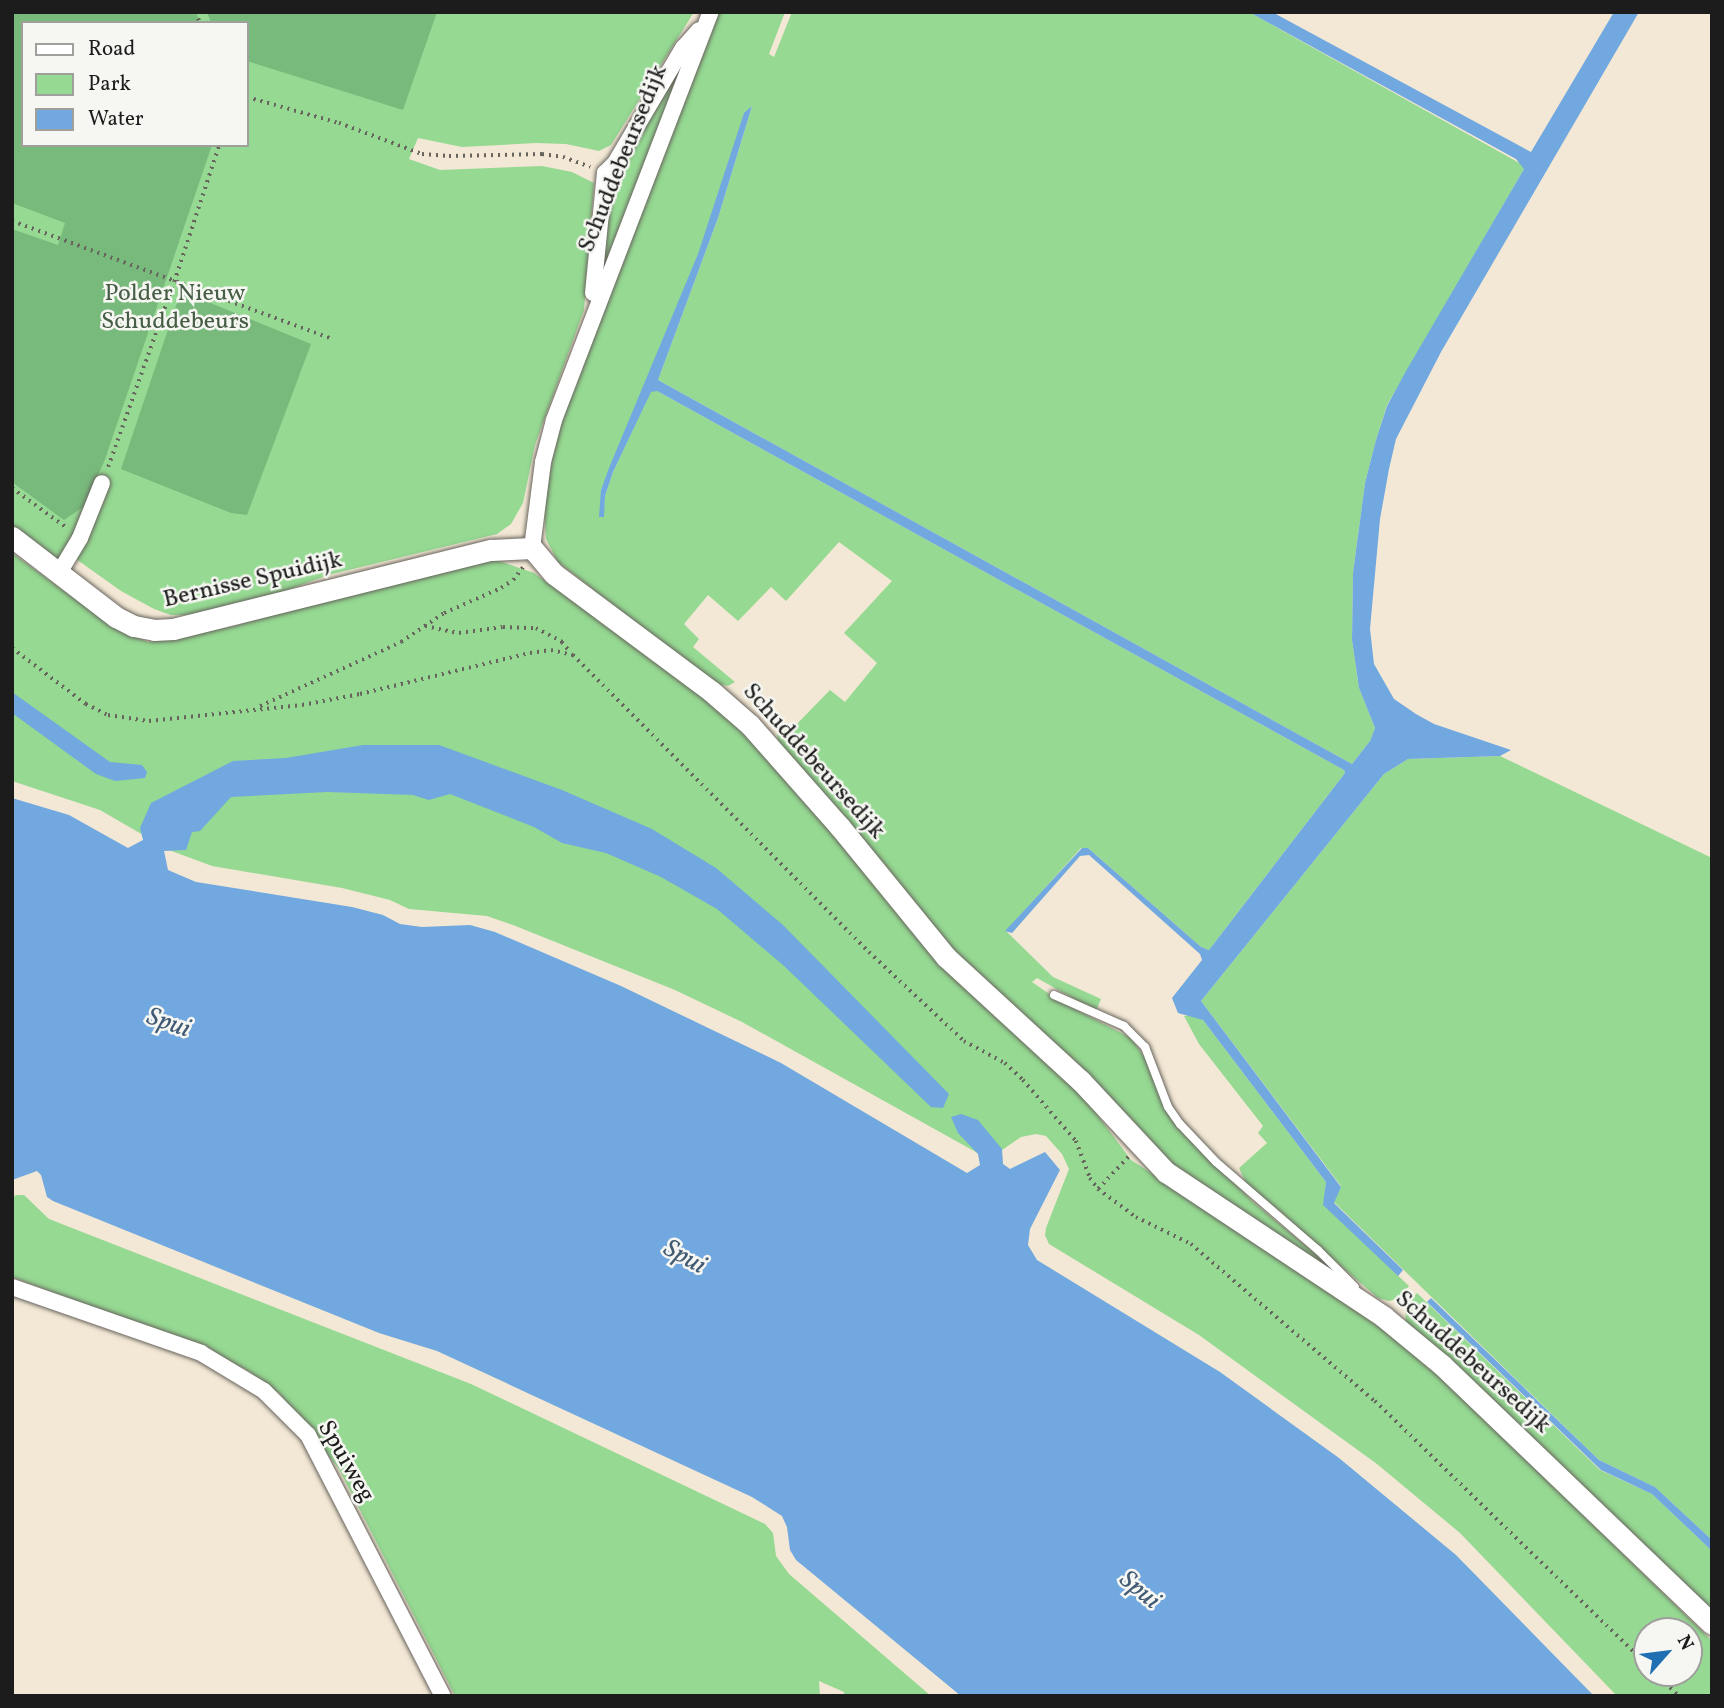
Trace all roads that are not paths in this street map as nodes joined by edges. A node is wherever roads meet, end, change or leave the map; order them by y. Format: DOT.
graph roads {
  1 [pos="710,15"];
  2 [pos="590,320"];
  3 [pos="102,483"];
  4 [pos="12,537"];
  5 [pos="532,548"];
  6 [pos="59,573"];
  7 [pos="1054,995"];
  8 [pos="12,1287"];
  9 [pos="1384,1317"];
  10 [pos="1712,1624"];
  11 [pos="443,1696"];
  1 -- 2 [label="street, Schuddebeursedijk"];
  1 -- 2 [label="street, Schuddebeursedijk"];
  2 -- 5 [label="street, Schuddebeursedijk"];
  3 -- 6 [label="street"];
  4 -- 6 [label="street, Bernisse Spuidijk"];
  5 -- 6 [label="street, Bernisse Spuidijk"];
  5 -- 9 [label="street, Schuddebeursedijk"];
  7 -- 9 [label="lane"];
  8 -- 11 [label="street, Spuiweg"];
  9 -- 10 [label="street, Schuddebeursedijk"];
}
